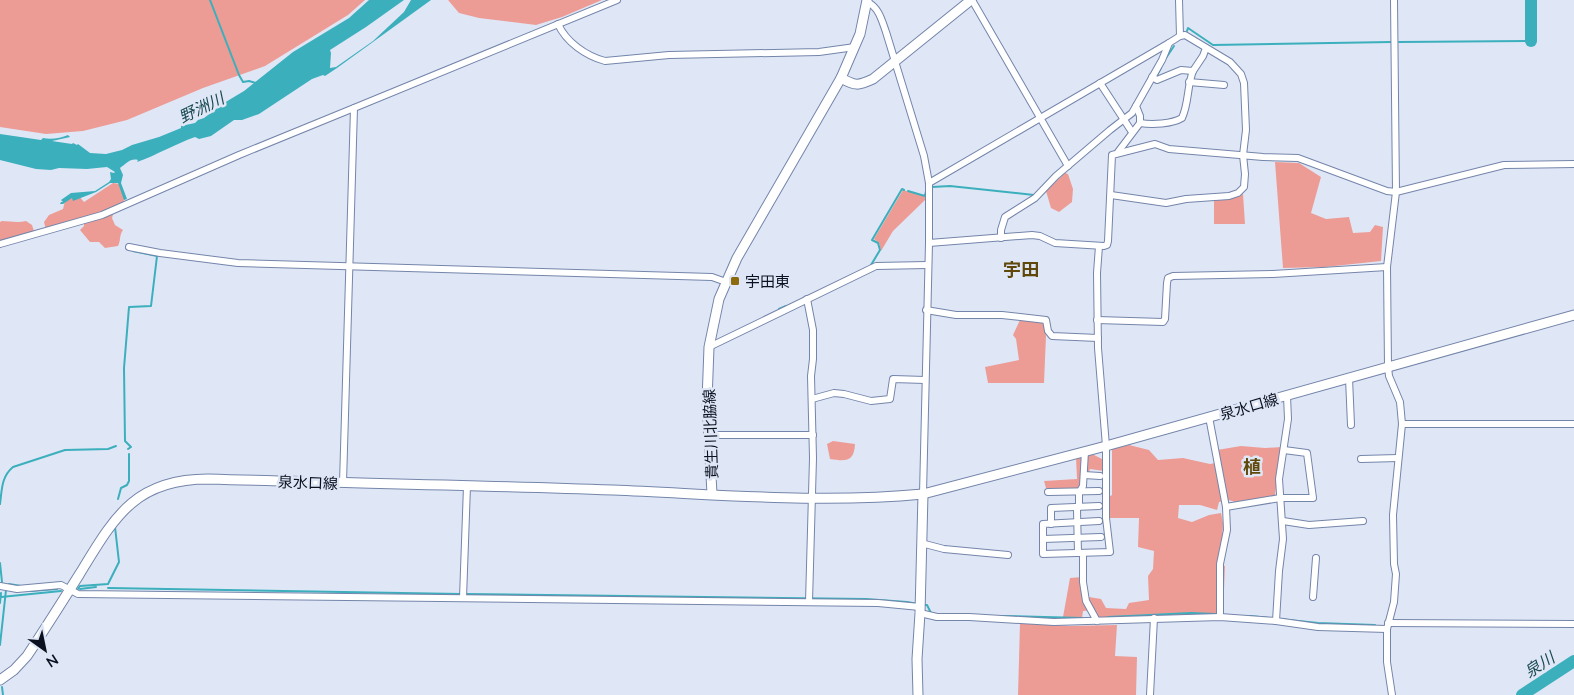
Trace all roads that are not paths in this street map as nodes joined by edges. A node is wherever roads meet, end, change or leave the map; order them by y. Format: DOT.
graph roads {
  1 [pos="617,0"];
  2 [pos="971,0"];
  3 [pos="1179,0"];
  4 [pos="1394,0"];
  5 [pos="867,1"];
  6 [pos="558,24"];
  7 [pos="1180,36"];
  8 [pos="1169,43"];
  9 [pos="855,47"];
  10 [pos="1206,48"];
  11 [pos="896,61"];
  12 [pos="1192,71"];
  13 [pos="1152,77"];
  14 [pos="842,78"];
  15 [pos="1189,82"];
  16 [pos="1100,83"];
  17 [pos="1224,85"];
  18 [pos="1136,106"];
  19 [pos="354,108"];
  20 [pos="1040,118"];
  21 [pos="1122,119"];
  22 [pos="1140,122"];
  23 [pos="1132,132"];
  24 [pos="1118,152"];
  25 [pos="1244,155"];
  26 [pos="1574,164"];
  27 [pos="1068,166"];
  28 [pos="928,183"];
  29 [pos="1396,192"];
  30 [pos="1111,195"];
  31 [pos="1001,238"];
  32 [pos="929,243"];
  33 [pos="0,244"];
  34 [pos="1099,246"];
  35 [pos="129,247"];
  36 [pos="927,265"];
  37 [pos="349,266"];
  38 [pos="1387,267"];
  39 [pos="726,282"];
  40 [pos="807,299"];
  41 [pos="926,310"];
  42 [pos="1574,315"];
  43 [pos="1098,320"];
  44 [pos="1098,338"];
  45 [pos="709,347"];
  46 [pos="1388,367"];
  47 [pos="1349,378"];
  48 [pos="925,380"];
  49 [pos="1286,396"];
  50 [pos="812,399"];
  51 [pos="1209,417"];
  52 [pos="1402,424"];
  53 [pos="1574,424"];
  54 [pos="1351,425"];
  55 [pos="709,435"];
  56 [pos="813,435"];
  57 [pos="1106,446"];
  58 [pos="1284,450"];
  59 [pos="1085,451"];
  60 [pos="1361,458"];
  61 [pos="1398,458"];
  62 [pos="1084,475"];
  63 [pos="1100,476"];
  64 [pos="343,483"];
  65 [pos="467,486"];
  66 [pos="1080,491"];
  67 [pos="1099,491"];
  68 [pos="1048,492"];
  69 [pos="712,494"];
  70 [pos="923,494"];
  71 [pos="812,498"];
  72 [pos="1280,498"];
  73 [pos="1099,506"];
  74 [pos="1078,507"];
  75 [pos="1226,507"];
  76 [pos="1283,520"];
  77 [pos="1099,521"];
  78 [pos="1363,521"];
  79 [pos="1077,522"];
  80 [pos="1051,524"];
  81 [pos="1101,537"];
  82 [pos="1078,538"];
  83 [pos="1043,539"];
  84 [pos="922,543"];
  85 [pos="1080,553"];
  86 [pos="1008,555"];
  87 [pos="1316,558"];
  88 [pos="0,586"];
  89 [pos="70,590"];
  90 [pos="1313,597"];
  91 [pos="463,598"];
  92 [pos="809,602"];
  93 [pos="920,610"];
  94 [pos="1220,617"];
  95 [pos="1154,618"];
  96 [pos="1097,621"];
  97 [pos="1276,621"];
  98 [pos="1574,624"];
  99 [pos="1388,626"];
  100 [pos="0,680"];
  101 [pos="918,695"];
  102 [pos="1150,695"];
  103 [pos="1392,695"];
  1 -- 6 [label="street"];
  2 -- 11 [label="main road"];
  2 -- 20 [label="street"];
  3 -- 7 [label="street"];
  4 -- 29 [label="street"];
  5 -- 9 [label="main road, 貴生川北脇線"];
  5 -- 11 [label="street"];
  6 -- 9 [label="street"];
  6 -- 19 [label="street"];
  7 -- 8 [label="street"];
  7 -- 10 [label="street"];
  8 -- 13 [label="street"];
  8 -- 16 [label="street"];
  9 -- 14 [label="main road, 貴生川北脇線"];
  10 -- 12 [label="street"];
  10 -- 25 [label="street"];
  11 -- 14 [label="main road"];
  11 -- 28 [label="street"];
  12 -- 13 [label="street"];
  12 -- 15 [label="street"];
  13 -- 18 [label="street"];
  14 -- 39 [label="main road, 貴生川北脇線"];
  15 -- 17 [label="street"];
  15 -- 22 [label="street"];
  16 -- 20 [label="street"];
  16 -- 21 [label="street"];
  18 -- 21 [label="street"];
  18 -- 22 [label="street"];
  19 -- 33 [label="street"];
  19 -- 37 [label="street"];
  20 -- 27 [label="street"];
  20 -- 28 [label="street"];
  21 -- 23 [label="street"];
  21 -- 27 [label="street"];
  22 -- 23 [label="street"];
  23 -- 24 [label="street"];
  24 -- 25 [label="street"];
  24 -- 30 [label="street"];
  25 -- 29 [label="street"];
  25 -- 30 [label="street"];
  26 -- 29 [label="street"];
  27 -- 31 [label="street"];
  28 -- 32 [label="street"];
  29 -- 38 [label="street"];
  30 -- 34 [label="street"];
  31 -- 32 [label="street"];
  31 -- 34 [label="street"];
  32 -- 36 [label="street"];
  34 -- 43 [label="street"];
  35 -- 37 [label="street"];
  36 -- 40 [label="street"];
  36 -- 41 [label="street"];
  37 -- 39 [label="street"];
  37 -- 64 [label="street"];
  38 -- 43 [label="street"];
  38 -- 46 [label="street"];
  39 -- 45 [label="main road, 貴生川北脇線"];
  40 -- 45 [label="street"];
  40 -- 50 [label="street"];
  41 -- 44 [label="street"];
  41 -- 48 [label="street"];
  42 -- 46 [label="main road, 泉水口線"];
  43 -- 44 [label="street"];
  44 -- 57 [label="street"];
  45 -- 55 [label="main road, 貴生川北脇線"];
  46 -- 47 [label="main road, 泉水口線"];
  46 -- 52 [label="street"];
  47 -- 49 [label="main road, 泉水口線"];
  47 -- 54 [label="street"];
  48 -- 50 [label="street"];
  48 -- 70 [label="street"];
  49 -- 51 [label="main road, 泉水口線"];
  49 -- 58 [label="street"];
  50 -- 56 [label="street"];
  51 -- 57 [label="main road, 泉水口線"];
  51 -- 75 [label="street"];
  52 -- 53 [label="street"];
  52 -- 61 [label="street"];
  55 -- 56 [label="street"];
  55 -- 69 [label="main road, 貴生川北脇線"];
  56 -- 71 [label="street"];
  57 -- 59 [label="main road, 泉水口線"];
  57 -- 85 [label="street"];
  58 -- 72 [label="street"];
  58 -- 72 [label="street"];
  59 -- 62 [label="street"];
  59 -- 70 [label="main road, 泉水口線"];
  60 -- 61 [label="street"];
  61 -- 99 [label="street"];
  62 -- 63 [label="street"];
  62 -- 66 [label="street"];
  64 -- 65 [label="main road, 泉水口線"];
  64 -- 89 [label="main road, 泉水口線"];
  65 -- 69 [label="main road, 泉水口線"];
  65 -- 91 [label="street"];
  66 -- 67 [label="street"];
  66 -- 68 [label="street"];
  66 -- 74 [label="street"];
  69 -- 71 [label="main road, 貴生川北脇線"];
  70 -- 71 [label="main road, 貴生川北脇線"];
  70 -- 84 [label="main road"];
  71 -- 92 [label="street"];
  72 -- 75 [label="street"];
  72 -- 76 [label="street"];
  73 -- 74 [label="street"];
  74 -- 79 [label="street"];
  74 -- 80 [label="street"];
  75 -- 94 [label="street"];
  76 -- 78 [label="street"];
  76 -- 97 [label="street"];
  77 -- 79 [label="street"];
  79 -- 80 [label="street"];
  79 -- 82 [label="street"];
  80 -- 83 [label="street"];
  81 -- 82 [label="street"];
  82 -- 83 [label="street"];
  82 -- 85 [label="street"];
  83 -- 85 [label="street"];
  84 -- 86 [label="street"];
  84 -- 93 [label="main road"];
  85 -- 96 [label="street"];
  87 -- 90 [label="street"];
  88 -- 89 [label="street"];
  89 -- 91 [label="street"];
  89 -- 100 [label="main road, 泉水口線"];
  91 -- 92 [label="street"];
  92 -- 93 [label="street"];
  93 -- 96 [label="street"];
  93 -- 101 [label="main road"];
  94 -- 95 [label="street"];
  94 -- 97 [label="street"];
  95 -- 96 [label="street"];
  95 -- 102 [label="street"];
  97 -- 99 [label="street"];
  98 -- 99 [label="street"];
  99 -- 103 [label="street"];
}
